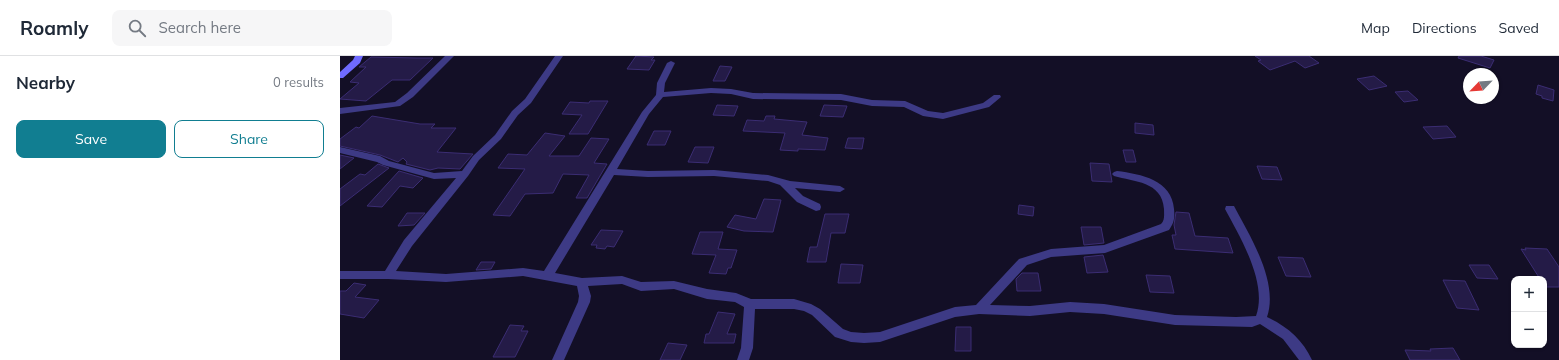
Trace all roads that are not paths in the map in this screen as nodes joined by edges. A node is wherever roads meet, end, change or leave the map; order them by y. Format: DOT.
graph roads {
  1 [pos="359,56"];
  2 [pos="450,56"];
  3 [pos="559,56"];
  4 [pos="671,64"];
  5 [pos="340,76"];
  6 [pos="660,95"];
  7 [pos="997,97"];
  8 [pos="340,111"];
  9 [pos="340,150"];
  10 [pos="610,172"];
  11 [pos="465,174"];
  12 [pos="1117,174"];
  13 [pos="784,183"];
  14 [pos="840,189"];
  15 [pos="816,207"];
  16 [pos="1230,210"];
  17 [pos="388,275"];
  18 [pos="340,276"];
  19 [pos="547,276"];
  20 [pos="582,282"];
  21 [pos="750,304"];
  22 [pos="979,309"];
  23 [pos="1261,319"];
  24 [pos="558,360"];
  25 [pos="743,360"];
  26 [pos="1306,360"];
  1 -- 5 [label="street"];
  2 -- 8 [label="street"];
  3 -- 11 [label="street"];
  4 -- 6 [label="street"];
  6 -- 7 [label="street"];
  6 -- 10 [label="street"];
  9 -- 11 [label="street"];
  10 -- 13 [label="street"];
  10 -- 19 [label="street"];
  11 -- 17 [label="street"];
  12 -- 22 [label="street"];
  13 -- 14 [label="street"];
  13 -- 15 [label="street"];
  16 -- 23 [label="street"];
  17 -- 18 [label="street"];
  17 -- 19 [label="street"];
  19 -- 20 [label="street"];
  20 -- 21 [label="street"];
  20 -- 24 [label="street"];
  21 -- 22 [label="street"];
  21 -- 25 [label="street"];
  22 -- 23 [label="street"];
  23 -- 26 [label="street"];
}
